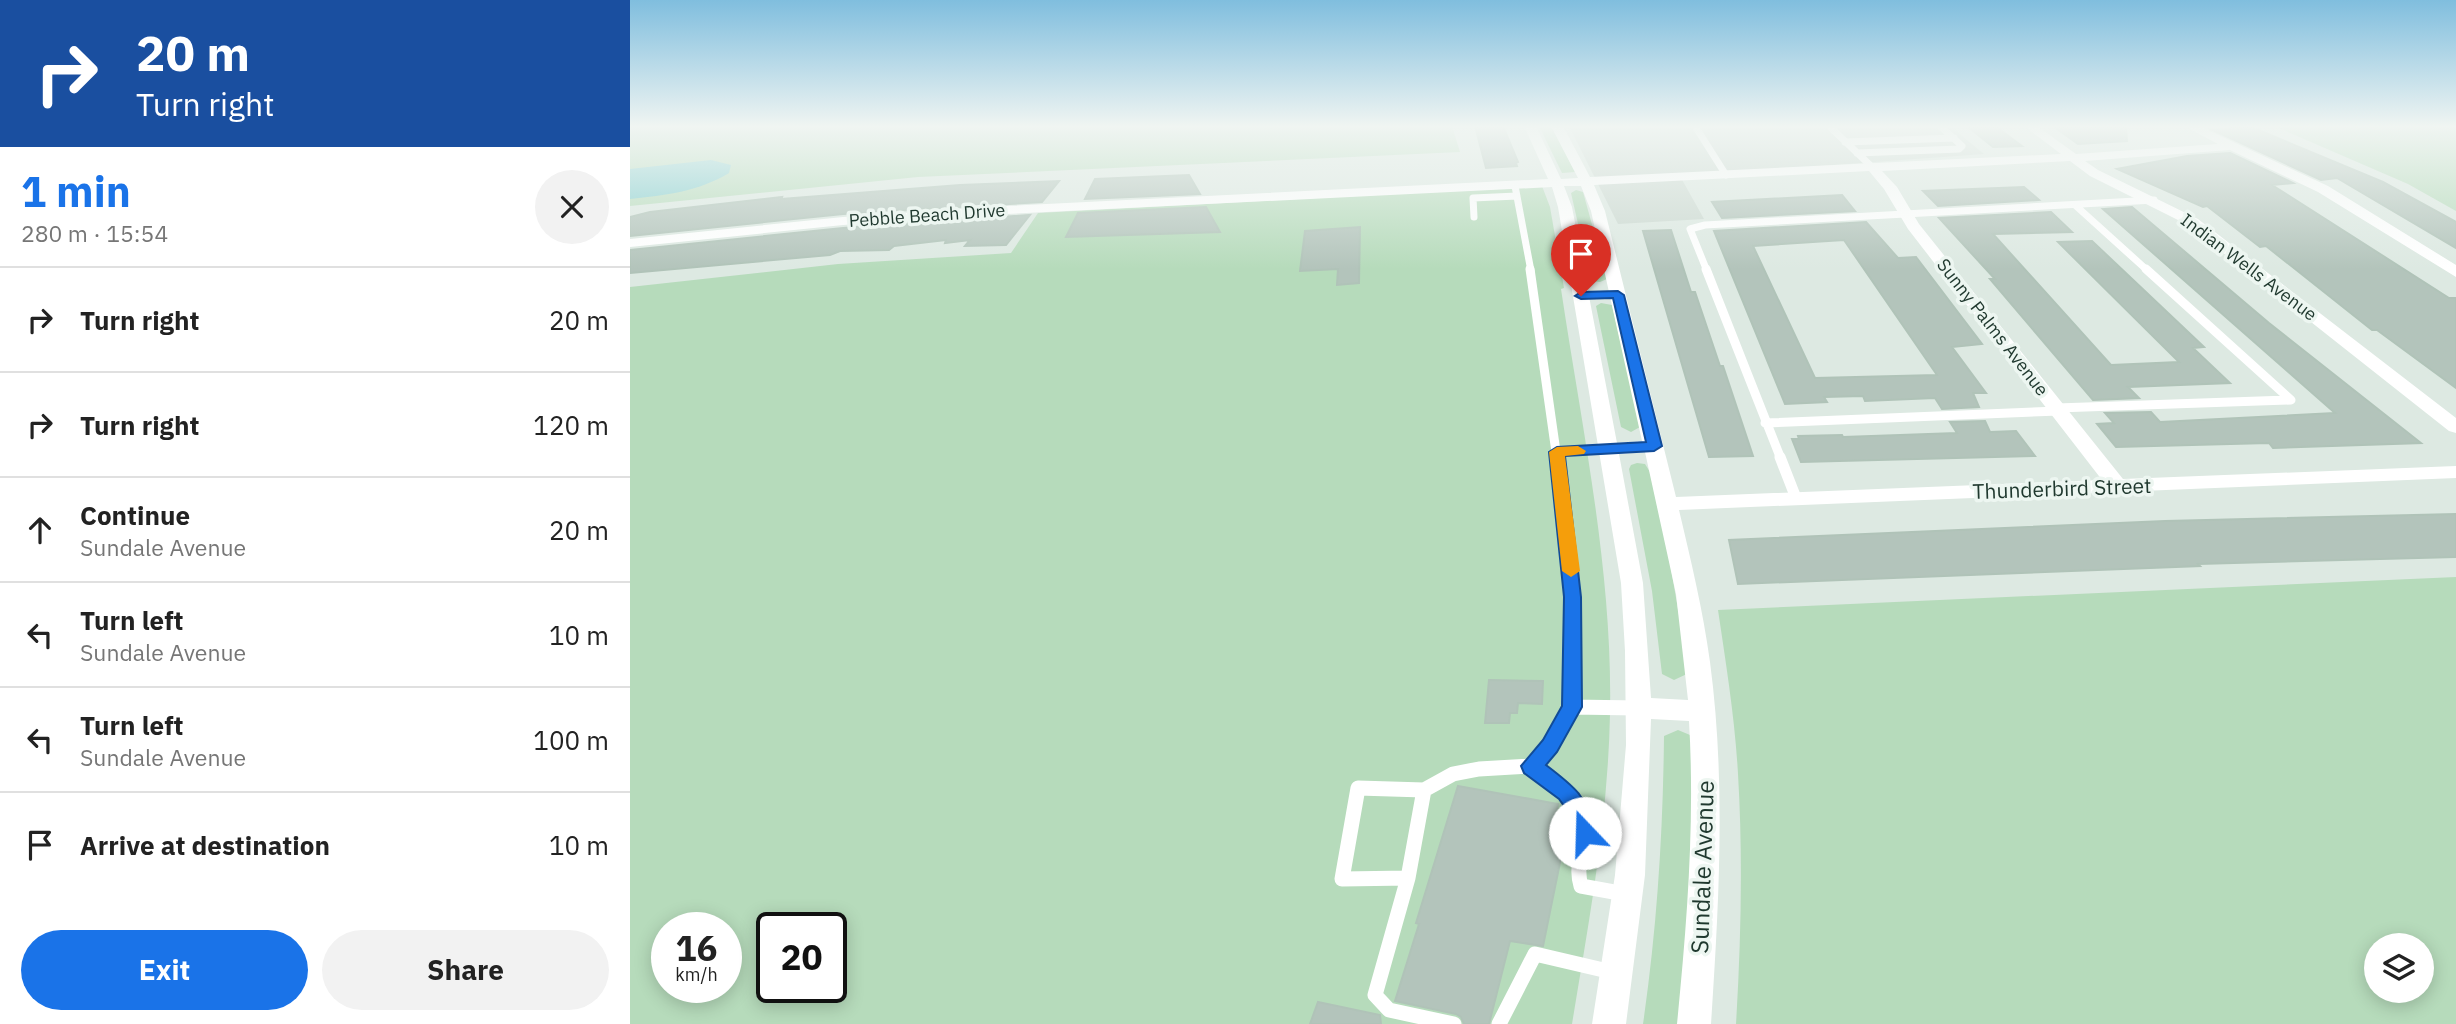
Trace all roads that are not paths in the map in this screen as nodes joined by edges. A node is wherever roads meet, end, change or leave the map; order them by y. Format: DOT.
graph roads {
  1 [pos="1552,174"];
  2 [pos="1582,174"];
  3 [pos="1748,174"];
  4 [pos="1878,174"];
  5 [pos="2098,174"];
  6 [pos="2290,174"];
  7 [pos="1726,175"];
  8 [pos="1586,182"];
  9 [pos="1557,184"];
  10 [pos="1516,191"];
  11 [pos="2154,200"];
  12 [pos="2075,205"];
  13 [pos="1905,214"];
  14 [pos="1474,217"];
  15 [pos="630,243"];
  16 [pos="2456,272"];
  17 [pos="1600,295"];
  18 [pos="2058,410"];
  19 [pos="1765,422"];
  20 [pos="2456,427"];
  21 [pos="1654,446"];
  22 [pos="1609,449"];
  23 [pos="1557,452"];
  24 [pos="2456,472"];
  25 [pos="2118,485"];
  26 [pos="1796,498"];
  27 [pos="1668,503"];
  28 [pos="1572,707"];
  29 [pos="1638,708"];
  30 [pos="1702,711"];
  31 [pos="1532,766"];
  32 [pos="1424,790"];
  33 [pos="1408,878"];
  34 [pos="1627,895"];
  35 [pos="1616,973"];
  36 [pos="1454,1024"];
  37 [pos="1499,1024"];
  38 [pos="1609,1024"];
  39 [pos="1694,1024"];
  1 -- 9 [label="street, Sundale Avenue"];
  2 -- 8 [label="street, Sundale Avenue"];
  3 -- 7 [label="street, Pebble Beach Drive"];
  4 -- 13 [label="street, Sunny Palms Avenue"];
  5 -- 11 [label="street, Indian Wells Avenue"];
  6 -- 16 [label="street"];
  7 -- 8 [label="street, Pebble Beach Drive"];
  8 -- 9 [label="street, Pebble Beach Drive"];
  8 -- 17 [label="street, Sundale Avenue"];
  9 -- 10 [label="street, Pebble Beach Drive"];
  9 -- 17 [label="street, Sundale Avenue"];
  10 -- 14 [label="lane"];
  10 -- 15 [label="street, Pebble Beach Drive"];
  10 -- 23 [label="lane"];
  11 -- 12 [label="lane"];
  11 -- 20 [label="street, Indian Wells Avenue"];
  12 -- 13 [label="lane"];
  12 -- 18 [label="lane"];
  13 -- 18 [label="street, Sunny Palms Avenue"];
  13 -- 19 [label="lane"];
  17 -- 21 [label="street, Sundale Avenue"];
  17 -- 22 [label="street, Sundale Avenue"];
  18 -- 19 [label="lane"];
  18 -- 25 [label="street, Sunny Palms Avenue"];
  19 -- 26 [label="lane"];
  21 -- 22 [label="street"];
  21 -- 27 [label="street, Sundale Avenue"];
  22 -- 23 [label="lane"];
  22 -- 29 [label="street, Sundale Avenue"];
  23 -- 28 [label="lane"];
  24 -- 25 [label="street, Thunderbird Street"];
  25 -- 26 [label="street, Thunderbird Street"];
  26 -- 27 [label="street, Thunderbird Street"];
  27 -- 30 [label="street, Sundale Avenue"];
  28 -- 29 [label="lane"];
  28 -- 31 [label="lane"];
  29 -- 30 [label="street"];
  29 -- 34 [label="street, Sundale Avenue"];
  30 -- 39 [label="street, Sundale Avenue"];
  31 -- 32 [label="lane"];
  31 -- 34 [label="lane"];
  32 -- 33 [label="lane"];
  32 -- 33 [label="lane"];
  33 -- 36 [label="lane"];
  34 -- 35 [label="street, Sundale Avenue"];
  35 -- 37 [label="lane"];
  35 -- 38 [label="street, Sundale Avenue"];
}
